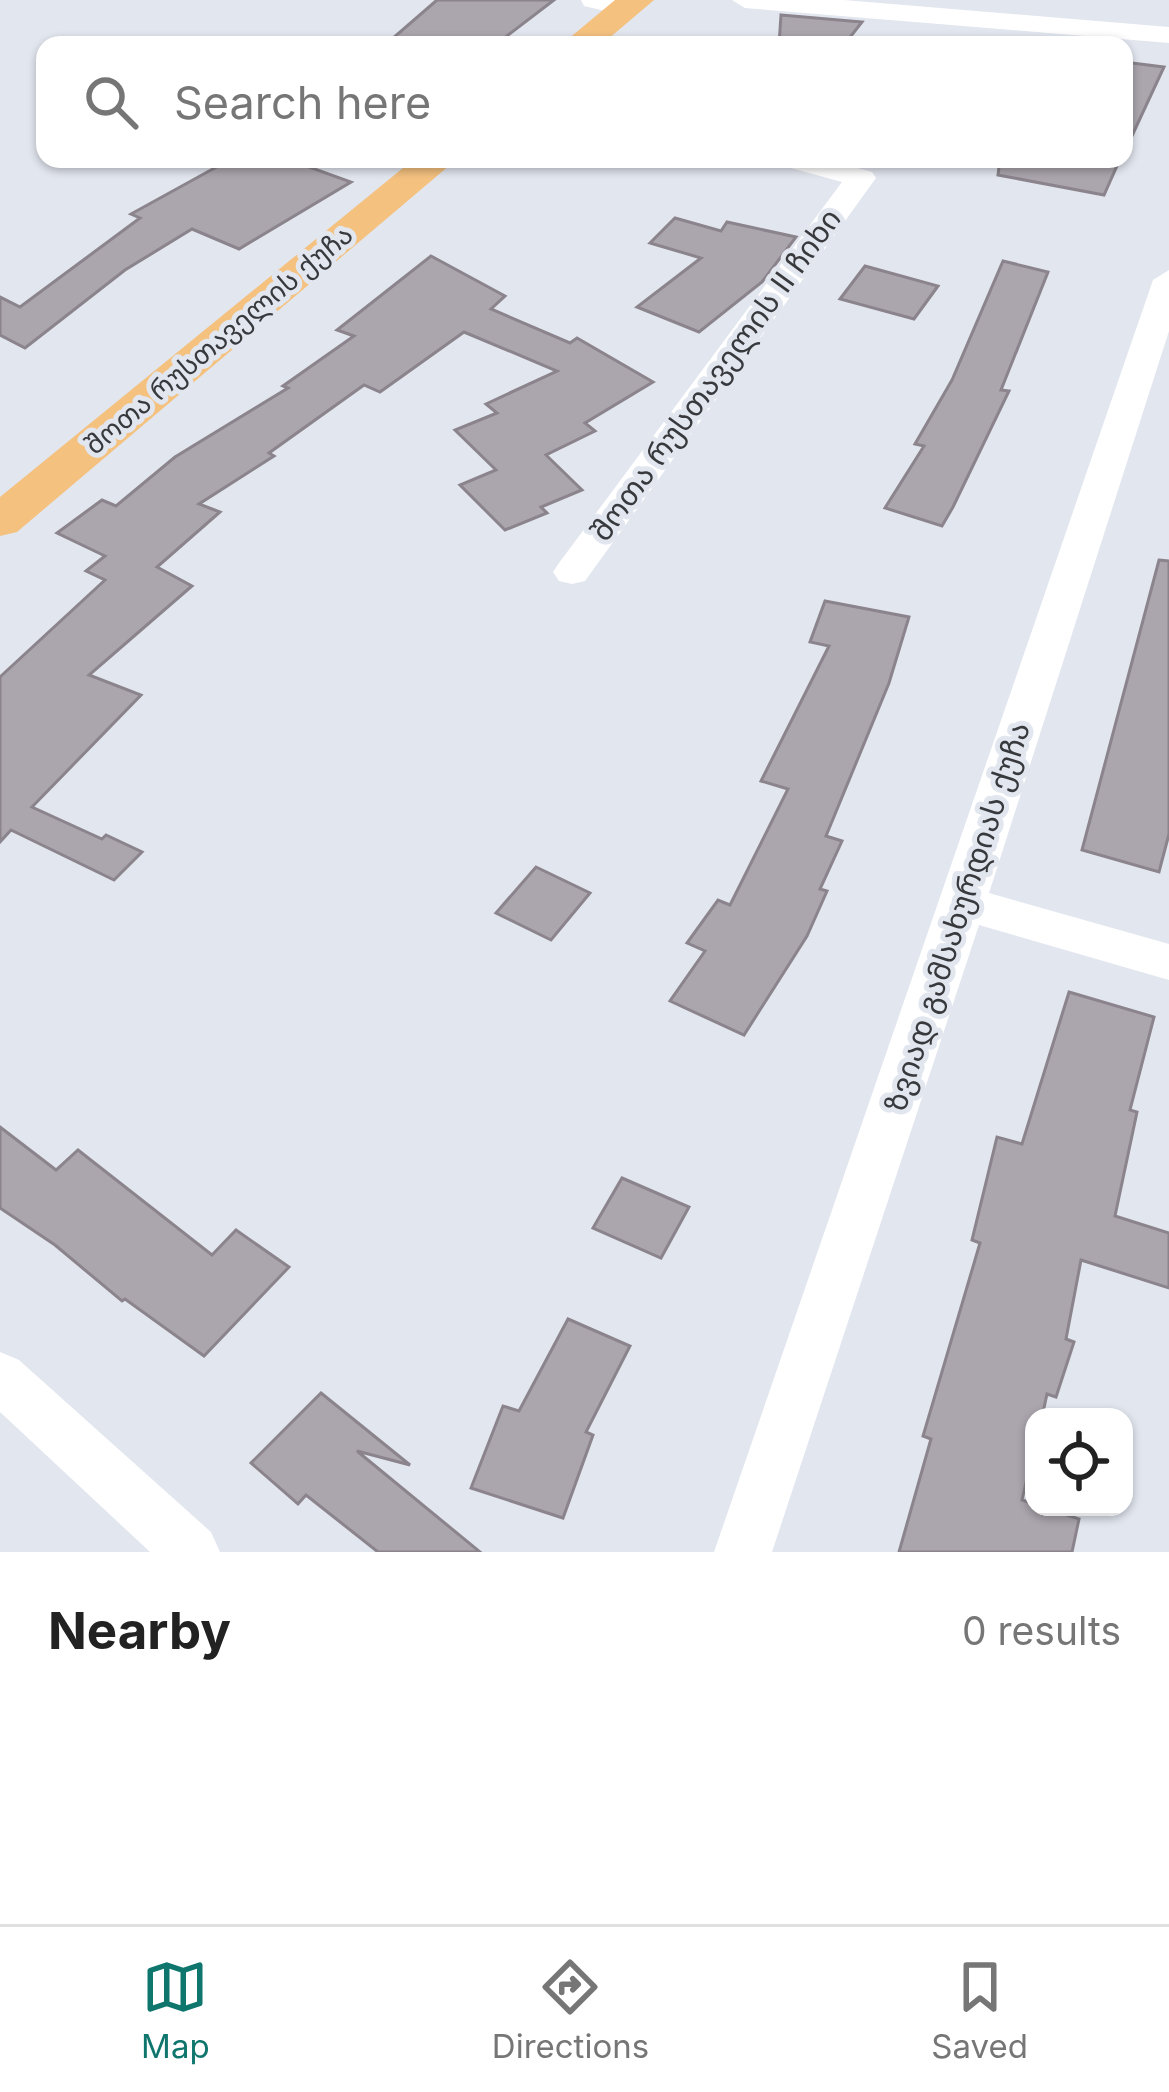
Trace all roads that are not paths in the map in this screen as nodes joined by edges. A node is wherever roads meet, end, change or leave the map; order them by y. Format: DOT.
graph roads {
  1 [pos="745,0"];
  2 [pos="619,3"];
  3 [pos="1169,34"];
  4 [pos="588,36"];
  5 [pos="427,168"];
  6 [pos="824,168"];
  7 [pos="1169,280"];
  8 [pos="0,521"];
  9 [pos="572,572"];
  10 [pos="965,900"];
  11 [pos="1169,962"];
  12 [pos="0,1377"];
  13 [pos="190,1552"];
  14 [pos="743,1552"];
  1 -- 3 [label="street"];
  2 -- 4 [label="main road"];
  5 -- 8 [label="main road, შოთა რუსთაველის ქუჩა"];
  6 -- 9 [label="street, შოთა რუსთაველის II ჩიხი"];
  7 -- 10 [label="street, ზვიად გამსახურდიას ქუჩა"];
  10 -- 11 [label="street"];
  10 -- 14 [label="street, ზვიად გამსახურდიას ქუჩა"];
  12 -- 13 [label="street"];
}
